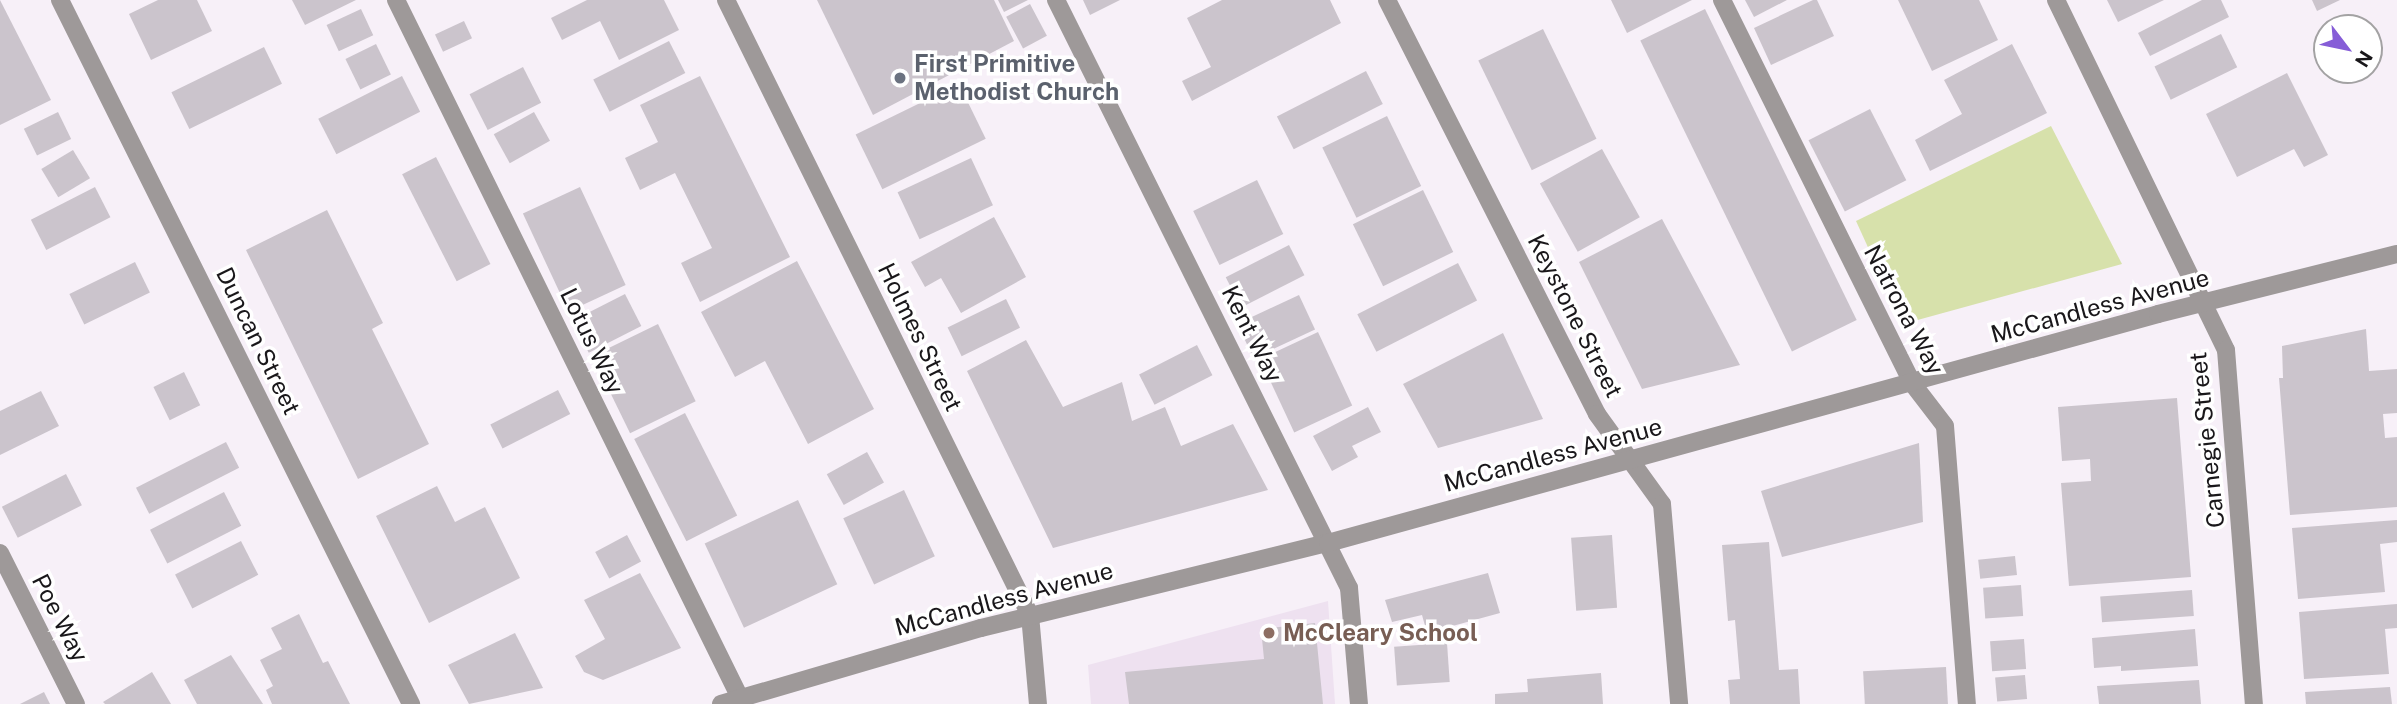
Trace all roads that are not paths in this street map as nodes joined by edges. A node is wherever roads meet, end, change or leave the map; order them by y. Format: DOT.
graph roads {
  1 [pos="60,0"];
  2 [pos="396,0"];
  3 [pos="726,0"];
  4 [pos="1056,0"];
  5 [pos="1387,0"];
  6 [pos="1722,0"];
  7 [pos="2056,0"];
  8 [pos="2397,254"];
  9 [pos="2206,302"];
  10 [pos="1912,383"];
  11 [pos="1630,460"];
  12 [pos="1328,543"];
  13 [pos="0,553"];
  14 [pos="1030,615"];
  15 [pos="742,701"];
  16 [pos="76,704"];
  17 [pos="411,704"];
  18 [pos="722,704"];
  19 [pos="1038,704"];
  20 [pos="1359,704"];
  21 [pos="1679,704"];
  22 [pos="1967,704"];
  23 [pos="2254,704"];
  1 -- 17 [label="street, Duncan Street"];
  2 -- 15 [label="street, Lotus Way"];
  3 -- 14 [label="street, Holmes Street"];
  4 -- 12 [label="street, Kent Way"];
  5 -- 11 [label="street, Keystone Street"];
  6 -- 10 [label="street, Natrona Way"];
  7 -- 9 [label="street, Carnegie Street"];
  8 -- 9 [label="street, McCandless Avenue"];
  9 -- 10 [label="street, McCandless Avenue"];
  9 -- 23 [label="street, Carnegie Street"];
  10 -- 11 [label="street, McCandless Avenue"];
  10 -- 22 [label="street, Natrona Way"];
  11 -- 12 [label="street, McCandless Avenue"];
  11 -- 21 [label="street, Keystone Street"];
  12 -- 14 [label="street, McCandless Avenue"];
  12 -- 20 [label="street, Kent Way"];
  13 -- 16 [label="street, Poe Way"];
  14 -- 15 [label="street, McCandless Avenue"];
  14 -- 19 [label="street, Holmes Street"];
  15 -- 18 [label="street, McCandless Avenue"];
}
